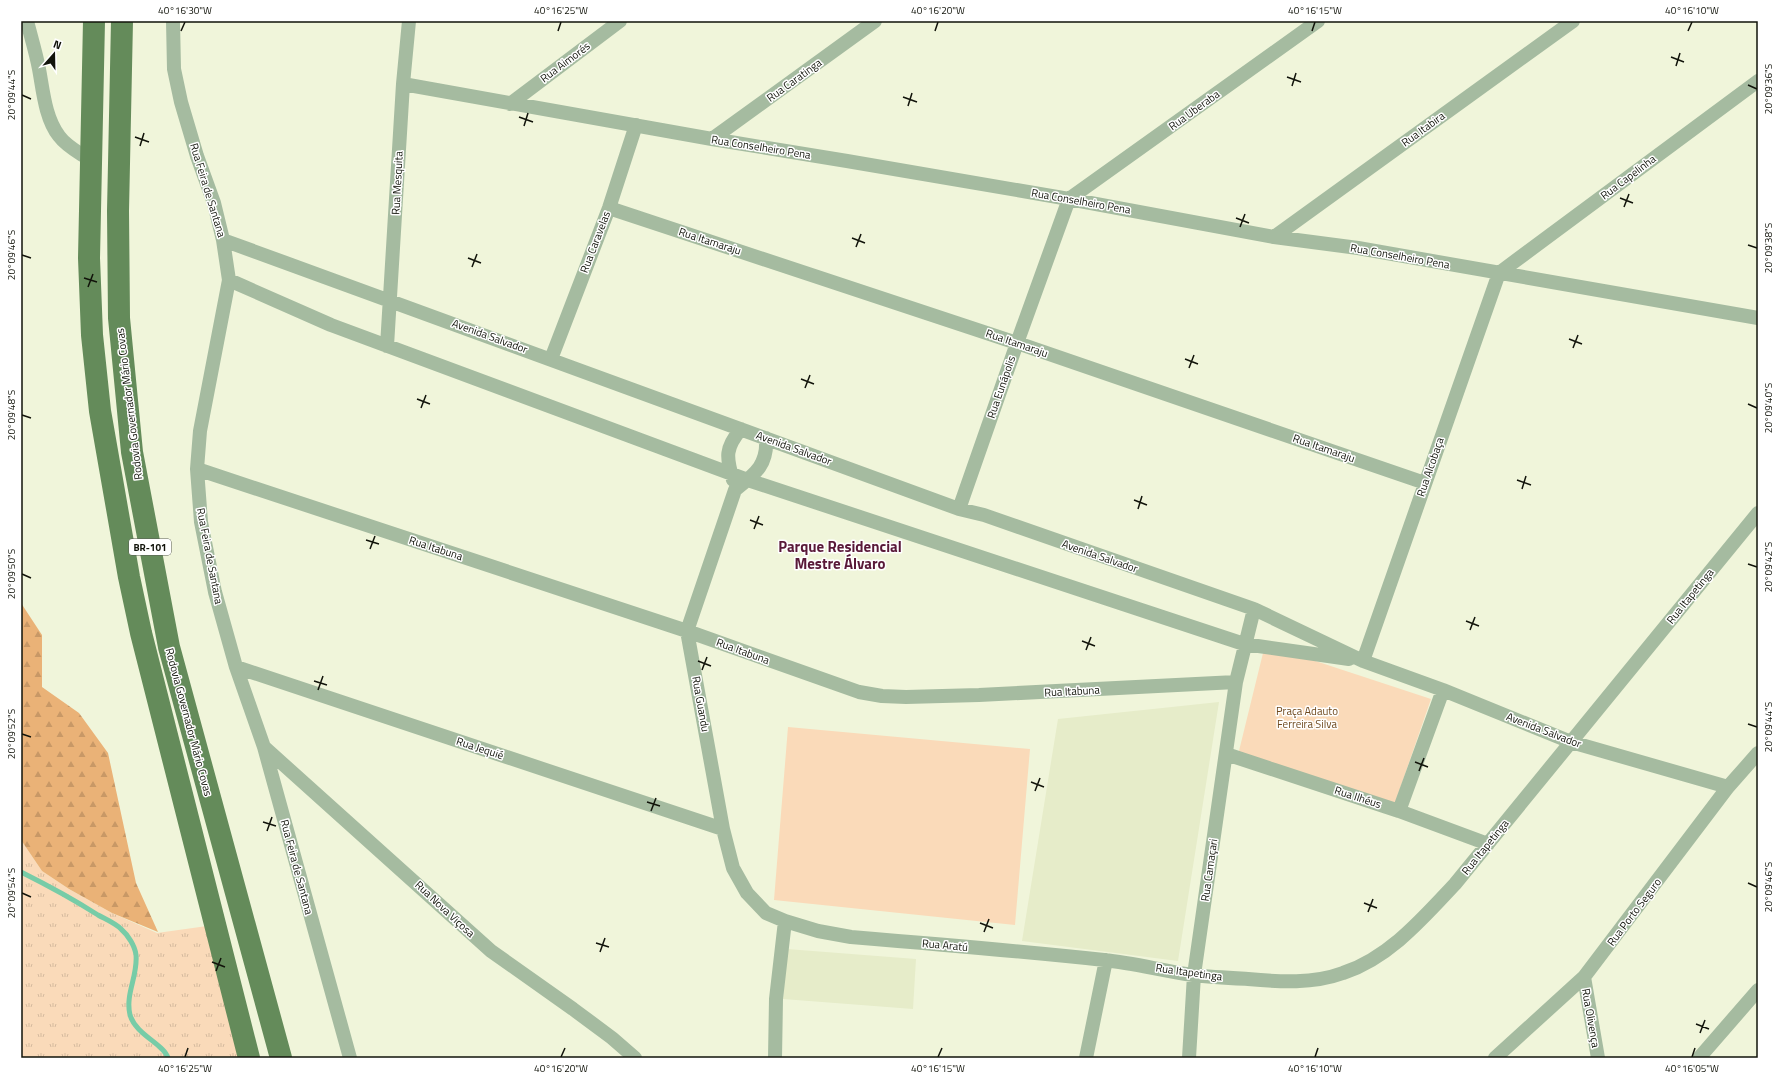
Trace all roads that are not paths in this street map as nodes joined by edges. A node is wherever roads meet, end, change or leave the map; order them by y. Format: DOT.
graph roads {
  1 [pos="27,21"];
  2 [pos="94,21"];
  3 [pos="122,21"];
  4 [pos="173,21"];
  5 [pos="409,21"];
  6 [pos="620,21"];
  7 [pos="875,21"];
  8 [pos="1318,21"];
  9 [pos="1573,21"];
  10 [pos="1758,82"];
  11 [pos="403,84"];
  12 [pos="510,104"];
  13 [pos="636,125"];
  14 [pos="712,140"];
  15 [pos="90,160"];
  16 [pos="1069,198"];
  17 [pos="609,208"];
  18 [pos="1274,237"];
  19 [pos="223,240"];
  20 [pos="1499,273"];
  21 [pos="229,280"];
  22 [pos="391,302"];
  23 [pos="1758,318"];
  24 [pos="1016,343"];
  25 [pos="387,346"];
  26 [pos="551,359"];
  27 [pos="741,429"];
  28 [pos="766,438"];
  29 [pos="197,469"];
  30 [pos="731,474"];
  31 [pos="748,480"];
  32 [pos="1425,483"];
  33 [pos="735,490"];
  34 [pos="959,509"];
  35 [pos="1758,512"];
  36 [pos="1254,609"];
  37 [pos="687,631"];
  38 [pos="1244,644"];
  39 [pos="1363,662"];
  40 [pos="236,667"];
  41 [pos="1236,682"];
  42 [pos="1442,690"];
  43 [pos="1570,742"];
  44 [pos="264,747"];
  45 [pos="1758,753"];
  46 [pos="1226,754"];
  47 [pos="1728,787"];
  48 [pos="1399,811"];
  49 [pos="723,829"];
  50 [pos="1488,844"];
  51 [pos="785,921"];
  52 [pos="1106,960"];
  53 [pos="1194,975"];
  54 [pos="1584,977"];
  55 [pos="1758,990"];
  56 [pos="249,1058"];
  57 [pos="281,1058"];
  58 [pos="350,1058"];
  59 [pos="635,1058"];
  60 [pos="775,1058"];
  61 [pos="1086,1058"];
  62 [pos="1189,1058"];
  63 [pos="1495,1058"];
  64 [pos="1598,1058"];
  65 [pos="1699,1058"];
  1 -- 15 [label="street"];
  2 -- 15 [label="main road, BR-101"];
  3 -- 57 [label="main road, Rodovia Governador Mário Covas / BR-101"];
  4 -- 19 [label="street, Rua Feira de Santana"];
  5 -- 11 [label="street, Rua Mesquita"];
  6 -- 12 [label="street, Rua Aimorés"];
  7 -- 14 [label="street, Rua Caratinga"];
  8 -- 16 [label="street, Rua Uberaba"];
  9 -- 18 [label="street, Rua Itabira"];
  10 -- 20 [label="street, Rua Capelinha"];
  11 -- 12 [label="street, Rua Conselheiro Pena"];
  11 -- 22 [label="street, Rua Mesquita"];
  12 -- 13 [label="street, Rua Conselheiro Pena"];
  13 -- 14 [label="street, Rua Conselheiro Pena"];
  13 -- 17 [label="street, Rua Caravelas"];
  14 -- 16 [label="street, Rua Conselheiro Pena"];
  15 -- 56 [label="main road, BR-101"];
  16 -- 18 [label="street, Rua Conselheiro Pena"];
  16 -- 24 [label="street, Rua Eunápolis"];
  17 -- 24 [label="street, Rua Itamaraju"];
  17 -- 26 [label="street, Rua Caravelas"];
  18 -- 20 [label="street, Rua Conselheiro Pena"];
  19 -- 21 [label="street, Rua Feira de Santana"];
  19 -- 22 [label="street, Avenida Salvador"];
  20 -- 23 [label="street, Rua Conselheiro Pena"];
  20 -- 32 [label="street, Rua Alcobaça"];
  21 -- 25 [label="street, Avenida Salvador"];
  21 -- 29 [label="street, Rua Feira de Santana"];
  22 -- 25 [label="street, Rua Mesquita"];
  22 -- 26 [label="street, Avenida Salvador"];
  24 -- 32 [label="street, Rua Itamaraju"];
  24 -- 34 [label="street, Rua Eunápolis"];
  25 -- 30 [label="street, Avenida Salvador"];
  26 -- 27 [label="street, Avenida Salvador"];
  27 -- 28 [label="street, Avenida Salvador"];
  27 -- 30 [label="street"];
  28 -- 31 [label="street"];
  28 -- 34 [label="street, Avenida Salvador"];
  29 -- 37 [label="street, Rua Itabuna"];
  29 -- 40 [label="street, Rua Feira de Santana"];
  30 -- 31 [label="street, Avenida Salvador"];
  30 -- 33 [label="street"];
  31 -- 33 [label="street"];
  31 -- 38 [label="street, Avenida Salvador"];
  32 -- 39 [label="street, Rua Alcobaça"];
  33 -- 37 [label="street, Rua Guandu"];
  34 -- 36 [label="street, Avenida Salvador"];
  35 -- 43 [label="street, Rua Itapetinga"];
  36 -- 38 [label="street"];
  36 -- 39 [label="street, Avenida Salvador"];
  37 -- 41 [label="street, Rua Itabuna"];
  37 -- 49 [label="street, Rua Guandu"];
  38 -- 39 [label="street, Avenida Salvador"];
  38 -- 41 [label="street"];
  39 -- 42 [label="street, Avenida Salvador"];
  40 -- 44 [label="street, Rua Feira de Santana"];
  40 -- 49 [label="street, Rua Jequié"];
  41 -- 46 [label="street, Rua Camaçari"];
  42 -- 43 [label="street, Avenida Salvador"];
  42 -- 48 [label="street"];
  43 -- 47 [label="street, Avenida Salvador"];
  43 -- 50 [label="street, Rua Itapetinga"];
  44 -- 58 [label="street, Rua Feira de Santana"];
  44 -- 59 [label="street, Rua Nova Viçosa"];
  45 -- 47 [label="street, Rua Porto Seguro"];
  46 -- 48 [label="street, Rua Ilhéus"];
  46 -- 53 [label="street, Rua Camaçari"];
  47 -- 54 [label="street, Rua Porto Seguro"];
  48 -- 50 [label="street, Rua Ilhéus"];
  49 -- 51 [label="street, Rua Aratú"];
  50 -- 53 [label="street, Rua Itapetinga"];
  51 -- 52 [label="street, Rua Aratú"];
  51 -- 60 [label="street"];
  52 -- 53 [label="street, Rua Itapetinga"];
  52 -- 61 [label="street"];
  53 -- 62 [label="street, Rua Camaçari"];
  54 -- 63 [label="street, Rua Porto Seguro"];
  54 -- 64 [label="street, Rua Olivença"];
  55 -- 65 [label="street"];
}
